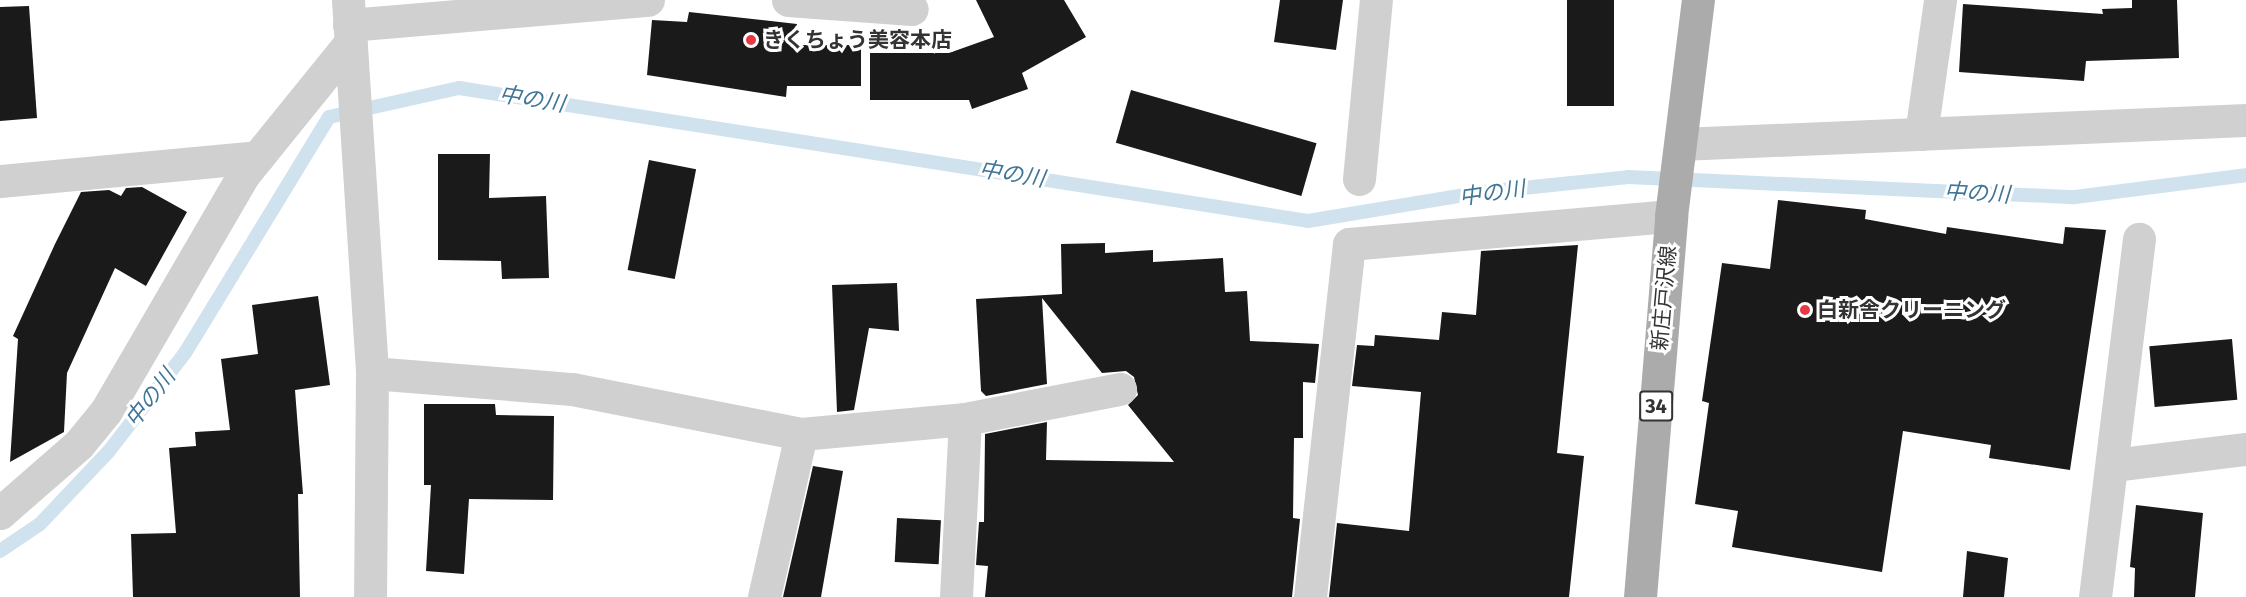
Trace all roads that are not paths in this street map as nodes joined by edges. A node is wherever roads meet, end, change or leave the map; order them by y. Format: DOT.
graph roads {
  1 [pos="648,0"];
  2 [pos="788,0"];
  3 [pos="1376,0"];
  4 [pos="1698,0"];
  5 [pos="1940,0"];
  6 [pos="915,3"];
  7 [pos="349,23"];
  8 [pos="2246,120"];
  9 [pos="1921,134"];
  10 [pos="1681,144"];
  11 [pos="258,157"];
  12 [pos="1359,179"];
  13 [pos="0,181"];
  14 [pos="1671,216"];
  15 [pos="2139,239"];
  16 [pos="372,373"];
  17 [pos="1120,389"];
  18 [pos="965,419"];
  19 [pos="801,434"];
  20 [pos="2246,449"];
  21 [pos="2113,465"];
  22 [pos="0,513"];
  23 [pos="370,597"];
  24 [pos="764,597"];
  25 [pos="956,597"];
  26 [pos="1310,597"];
  27 [pos="1640,597"];
  28 [pos="2096,597"];
  1 -- 7 [label="street"];
  2 -- 6 [label="street"];
  3 -- 12 [label="street"];
  4 -- 10 [label="main road, 新庄戸沢線 / 34"];
  5 -- 9 [label="street"];
  7 -- 11 [label="street"];
  7 -- 16 [label="street"];
  8 -- 9 [label="street"];
  9 -- 10 [label="street"];
  10 -- 14 [label="main road, 新庄戸沢線 / 34"];
  11 -- 13 [label="street"];
  11 -- 22 [label="street"];
  14 -- 26 [label="street"];
  14 -- 27 [label="main road, 新庄戸沢線 / 34"];
  15 -- 21 [label="street"];
  16 -- 19 [label="street"];
  16 -- 23 [label="street"];
  17 -- 18 [label="street"];
  18 -- 19 [label="street"];
  18 -- 25 [label="street"];
  19 -- 24 [label="street"];
  20 -- 21 [label="street"];
  21 -- 28 [label="street"];
}
